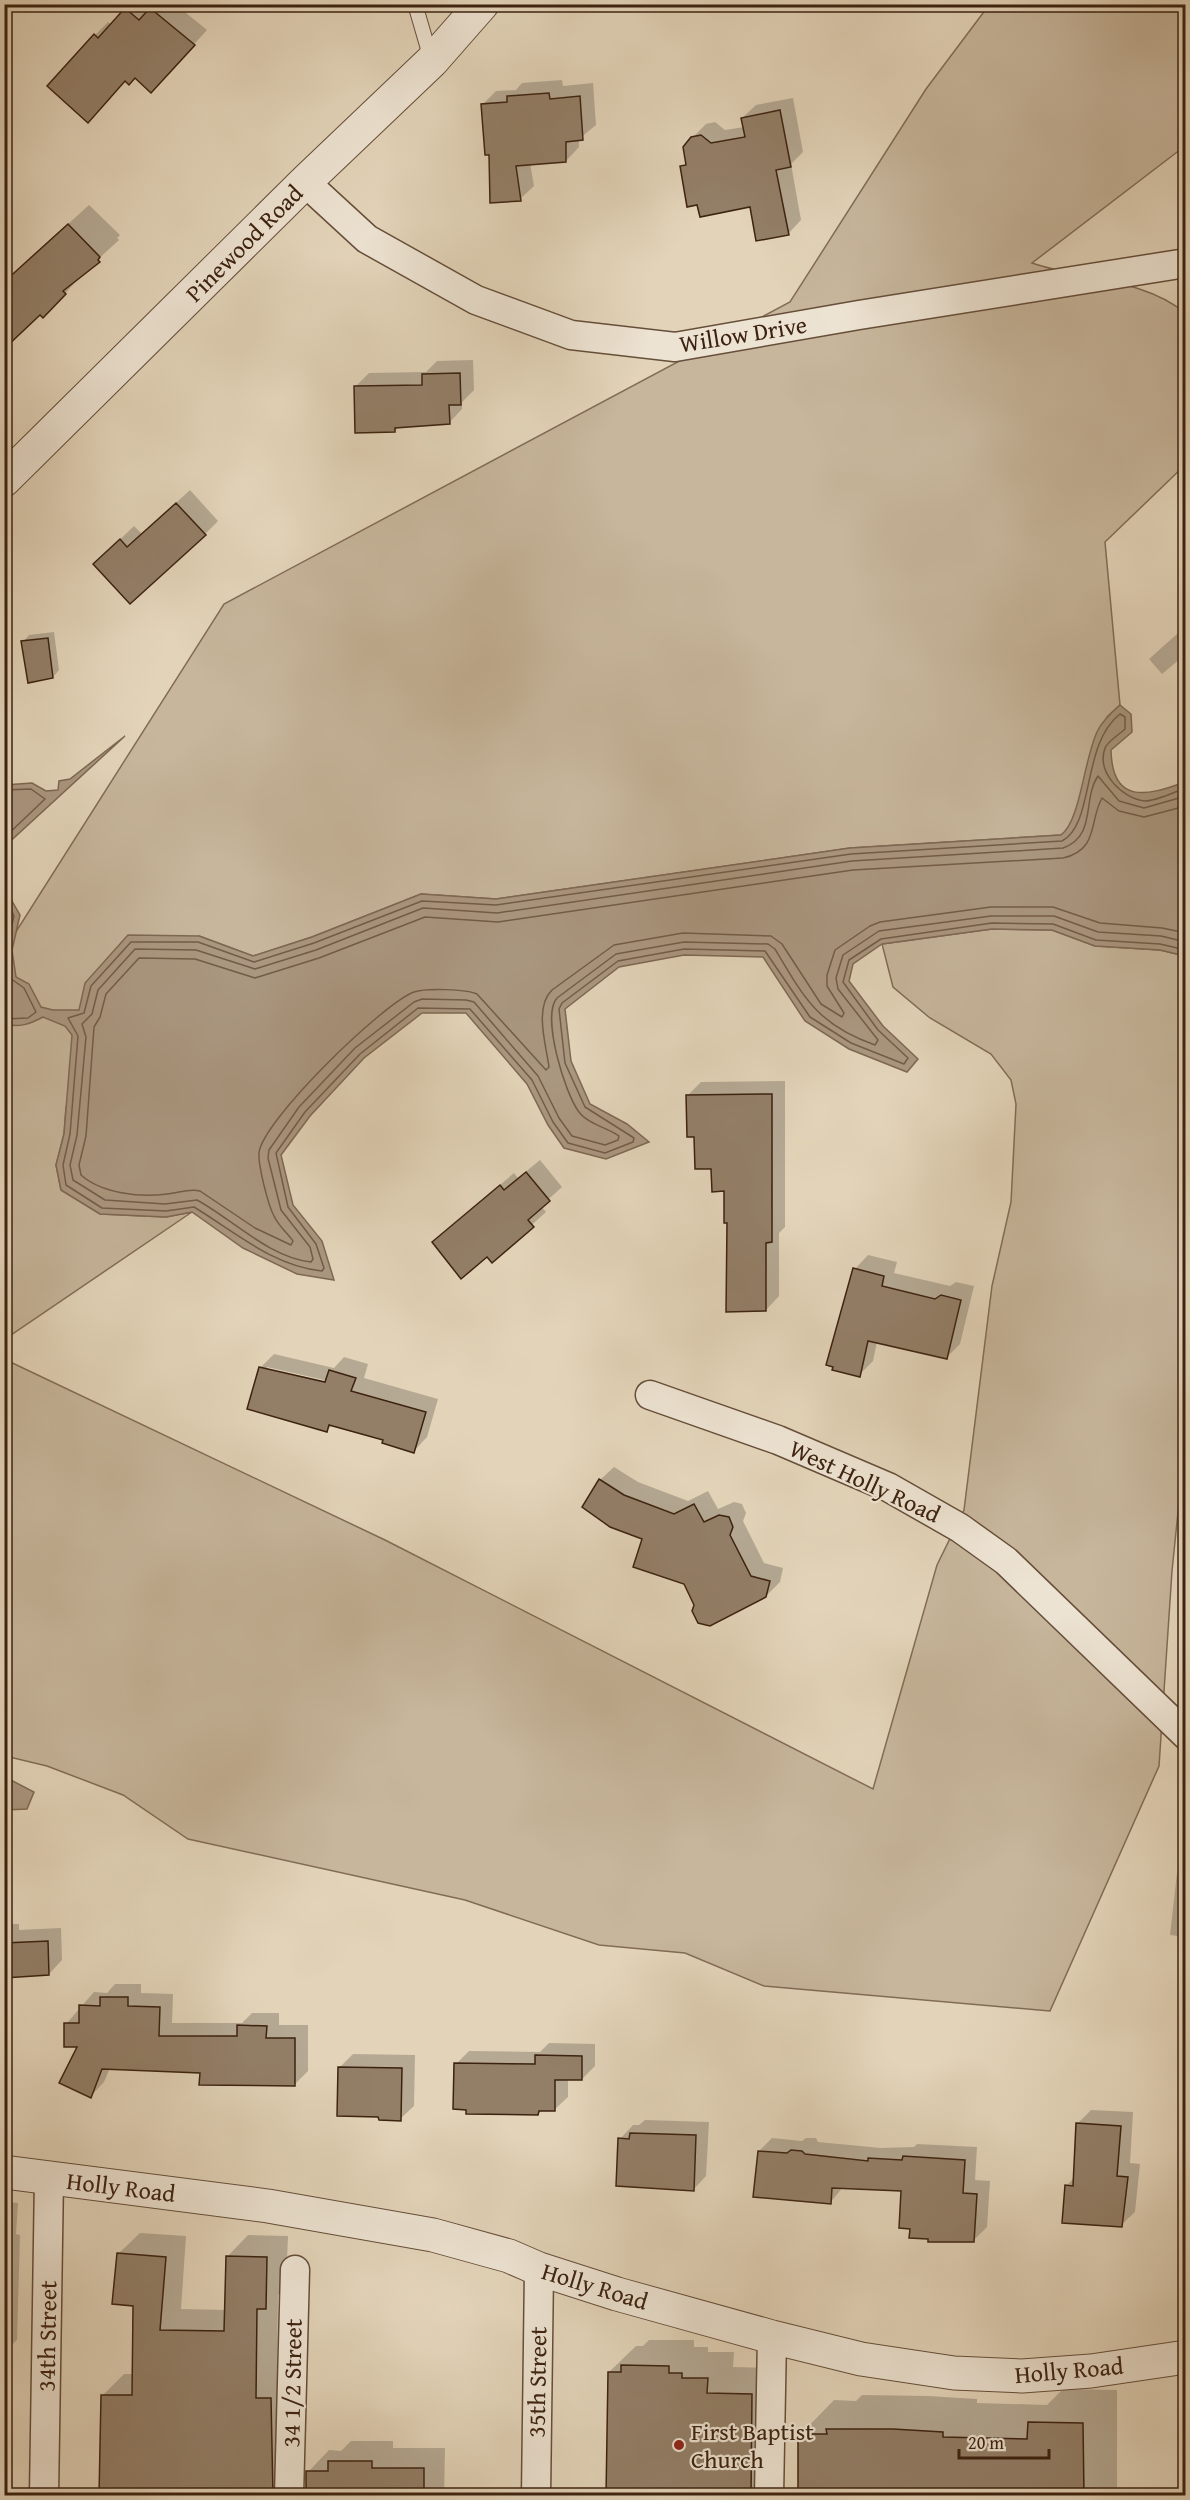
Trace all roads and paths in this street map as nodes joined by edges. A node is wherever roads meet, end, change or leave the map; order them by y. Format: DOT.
graph roads {
  1 [pos="415,4"];
  2 [pos="482,4"];
  3 [pos="432,61"];
  4 [pos="305,182"];
  5 [pos="1185,263"];
  6 [pos="4,480"];
  7 [pos="650,1395"];
  8 [pos="1185,1735"];
  9 [pos="4,2172"];
  10 [pos="49,2177"];
  11 [pos="538,2269"];
  12 [pos="295,2270"];
  13 [pos="772,2337"];
  14 [pos="1185,2357"];
  15 [pos="44,2496"];
  16 [pos="290,2496"];
  17 [pos="536,2496"];
  18 [pos="769,2496"];
  1 -- 3 [label="lane"];
  2 -- 3 [label="street, Pinewood Road"];
  3 -- 4 [label="street, Pinewood Road"];
  4 -- 5 [label="street, Willow Drive"];
  4 -- 6 [label="street, Pinewood Road"];
  7 -- 8 [label="street, West Holly Road"];
  9 -- 10 [label="street, Holly Road"];
  10 -- 11 [label="street, Holly Road"];
  10 -- 15 [label="street, 34th Street"];
  11 -- 13 [label="street, Holly Road"];
  11 -- 17 [label="street, 35th Street"];
  12 -- 16 [label="street, 34 1/2 Street"];
  13 -- 14 [label="street, Holly Road"];
  13 -- 18 [label="street"];
}
